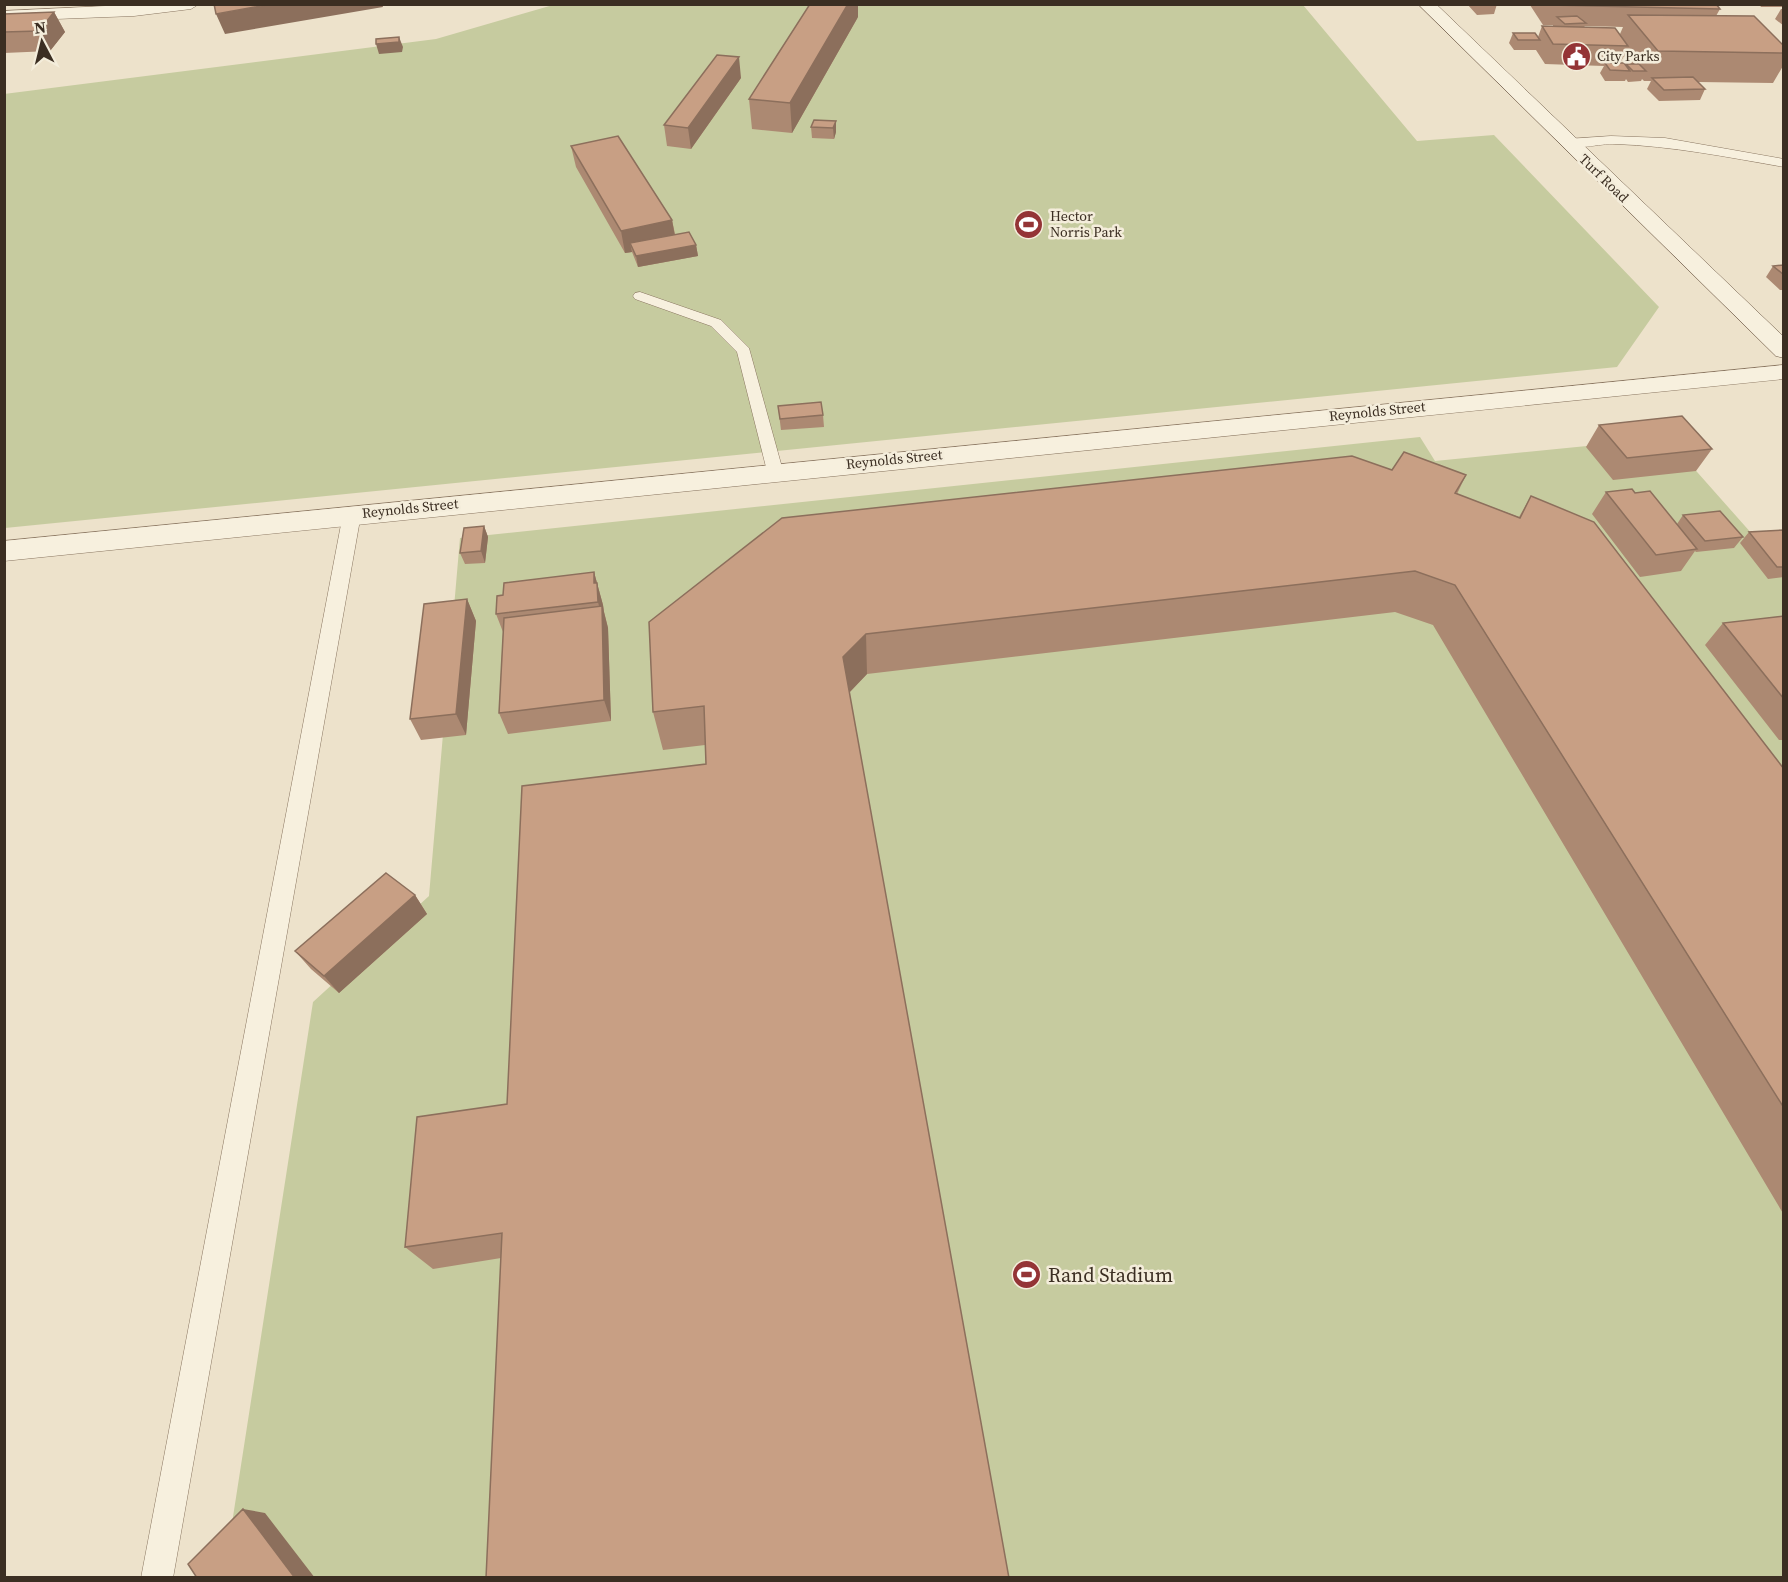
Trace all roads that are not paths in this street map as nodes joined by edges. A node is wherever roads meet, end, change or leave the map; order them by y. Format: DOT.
graph roads {
  1 [pos="191,4"];
  2 [pos="1426,4"];
  3 [pos="4,16"];
  4 [pos="1568,142"];
  5 [pos="1784,163"];
  6 [pos="640,296"];
  7 [pos="1784,351"];
  8 [pos="1784,372"];
  9 [pos="775,471"];
  10 [pos="352,514"];
  11 [pos="4,551"];
  12 [pos="157,1578"];
  1 -- 3 [label="street"];
  2 -- 4 [label="street, Turf Road"];
  4 -- 5 [label="lane"];
  4 -- 7 [label="street, Turf Road"];
  6 -- 9 [label="lane"];
  8 -- 9 [label="street, Reynolds Street"];
  9 -- 10 [label="street, Reynolds Street"];
  10 -- 11 [label="street, Reynolds Street"];
  10 -- 12 [label="lane"];
}
